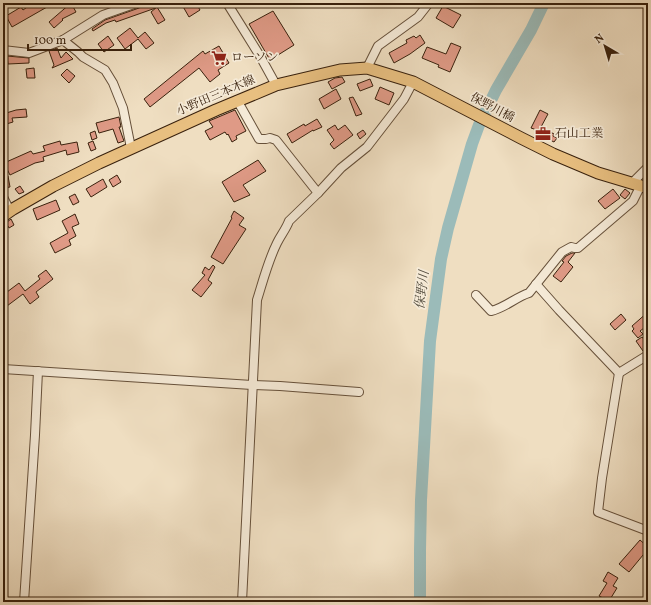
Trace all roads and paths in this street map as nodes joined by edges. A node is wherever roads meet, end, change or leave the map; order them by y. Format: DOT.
graph roads {
  1 [pos="137,3"];
  2 [pos="227,3"];
  3 [pos="430,3"];
  4 [pos="63,40"];
  5 [pos="3,50"];
  6 [pos="367,68"];
  7 [pos="413,82"];
  8 [pos="276,85"];
  9 [pos="238,100"];
  10 [pos="450,101"];
  11 [pos="131,148"];
  12 [pos="648,167"];
  13 [pos="641,185"];
  14 [pos="318,194"];
  15 [pos="3,197"];
  16 [pos="7,213"];
  17 [pos="536,284"];
  18 [pos="476,295"];
  19 [pos="648,355"];
  20 [pos="3,368"];
  21 [pos="38,371"];
  22 [pos="619,373"];
  23 [pos="252,385"];
  24 [pos="359,392"];
  25 [pos="648,531"];
  26 [pos="24,602"];
  27 [pos="242,602"];
  1 -- 4 [label="street"];
  2 -- 8 [label="street"];
  3 -- 6 [label="street"];
  4 -- 5 [label="street"];
  4 -- 11 [label="street"];
  6 -- 7 [label="main road, 小野田三本木線"];
  6 -- 8 [label="main road, 小野田三本木線"];
  7 -- 10 [label="main road, 小野田三本木線"];
  7 -- 14 [label="street"];
  8 -- 9 [label="main road, 小野田三本木線"];
  9 -- 11 [label="main road, 小野田三本木線"];
  9 -- 14 [label="street"];
  10 -- 13 [label="main road, 保野川橋"];
  11 -- 16 [label="main road, 小野田三本木線"];
  12 -- 13 [label="street"];
  13 -- 17 [label="street"];
  14 -- 23 [label="street"];
  15 -- 16 [label="street"];
  17 -- 18 [label="street"];
  17 -- 22 [label="street"];
  19 -- 22 [label="street"];
  20 -- 21 [label="street"];
  21 -- 23 [label="street"];
  21 -- 26 [label="street"];
  22 -- 25 [label="street"];
  23 -- 24 [label="street"];
  23 -- 27 [label="street"];
}
